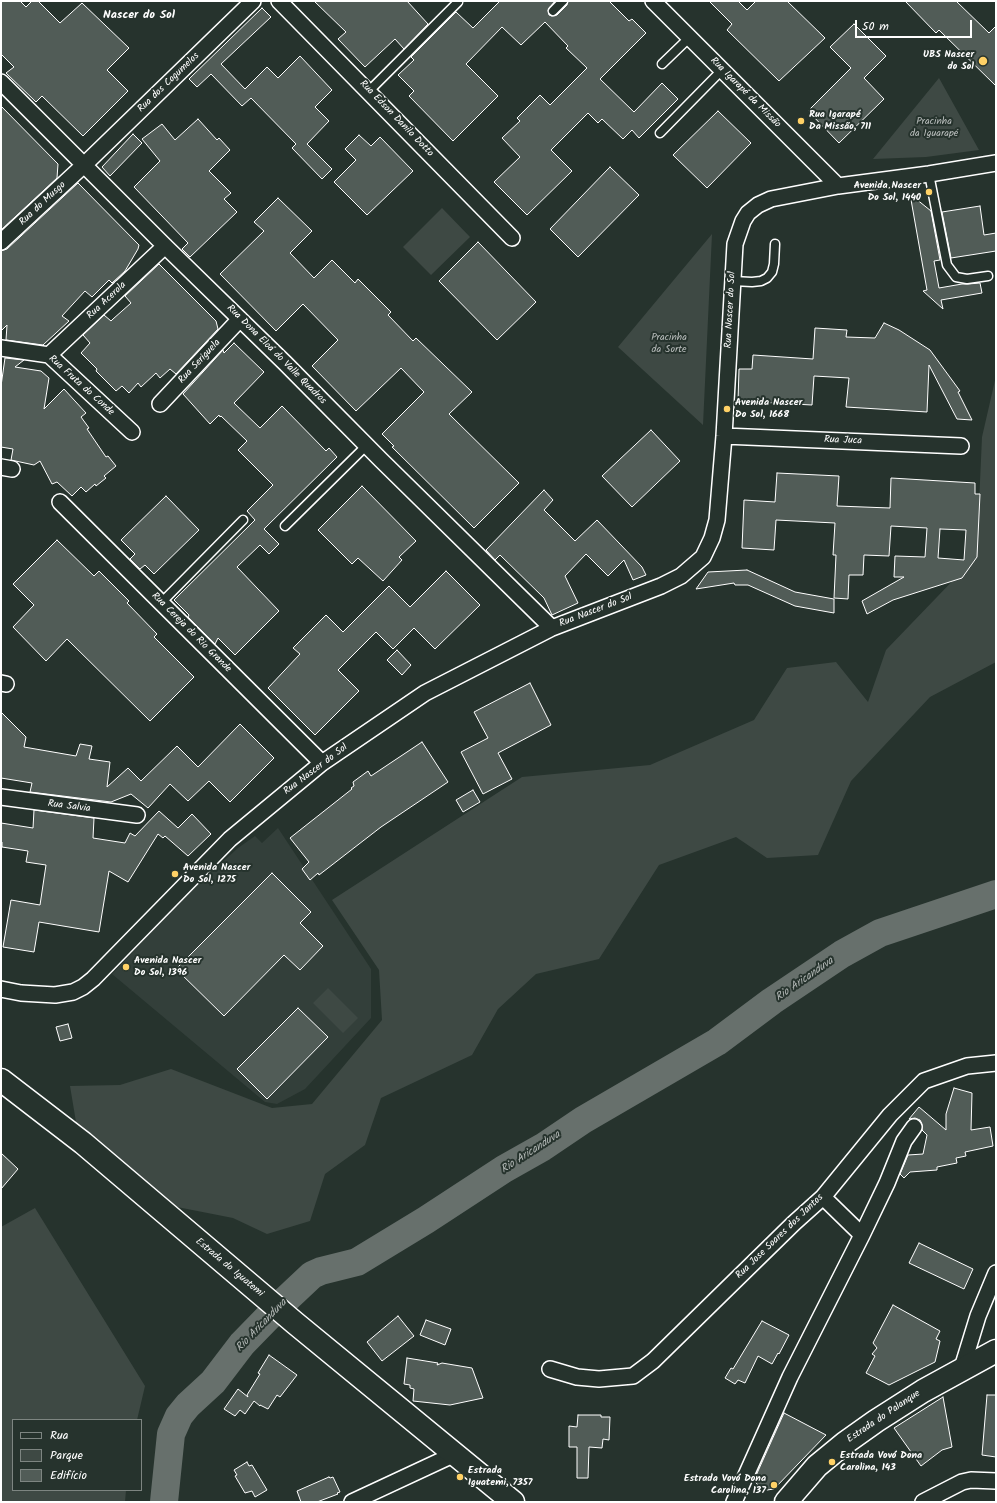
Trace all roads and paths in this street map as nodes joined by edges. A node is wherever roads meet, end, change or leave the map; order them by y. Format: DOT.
graph roads {
  1 [pos="253,1"];
  2 [pos="279,1"];
  3 [pos="563,1"];
  4 [pos="652,1"];
  5 [pos="458,2"];
  6 [pos="553,11"];
  7 [pos="690,38"];
  8 [pos="662,64"];
  9 [pos="722,70"];
  10 [pos="1,83"];
  11 [pos="369,91"];
  12 [pos="660,133"];
  13 [pos="996,163"];
  14 [pos="84,165"];
  15 [pos="930,174"];
  16 [pos="838,186"];
  17 [pos="512,238"];
  18 [pos="1,242"];
  19 [pos="775,244"];
  20 [pos="165,246"];
  21 [pos="988,276"];
  22 [pos="733,281"];
  23 [pos="240,319"];
  24 [pos="1,348"];
  25 [pos="49,355"];
  26 [pos="160,404"];
  27 [pos="132,432"];
  28 [pos="724,436"];
  29 [pos="366,446"];
  30 [pos="961,446"];
  31 [pos="60,502"];
  32 [pos="243,520"];
  33 [pos="286,526"];
  34 [pos="161,603"];
  35 [pos="552,628"];
  36 [pos="322,763"];
  37 [pos="1,797"];
  38 [pos="137,815"];
  39 [pos="1,989"];
  40 [pos="996,1063"];
  41 [pos="1,1080"];
  42 [pos="914,1127"];
  43 [pos="823,1197"];
  44 [pos="862,1235"];
  45 [pos="996,1274"];
  46 [pos="996,1351"];
  47 [pos="962,1368"];
  48 [pos="550,1369"];
  49 [pos="456,1454"];
  50 [pos="996,1481"];
  51 [pos="352,1502"];
  52 [pos="513,1502"];
  53 [pos="734,1502"];
  54 [pos="786,1502"];
  55 [pos="923,1502"];
  1 -- 14 [label="street, Rua dos Cogumelos"];
  2 -- 11 [label="street, Rua Edson Danilo Dotto"];
  3 -- 6 [label="lane"];
  4 -- 7 [label="street, Rua Igarapé da Missão"];
  5 -- 11 [label="lane"];
  7 -- 8 [label="lane"];
  7 -- 9 [label="street, Rua Igarapé da Missão"];
  9 -- 12 [label="lane"];
  9 -- 16 [label="street, Rua Igarapé da Missão"];
  10 -- 14 [label="street, Rua Dona Eloá do Valle Quadros"];
  11 -- 17 [label="street, Rua Edson Danilo Dotto"];
  13 -- 15 [label="street, Rua Nascer do Sol"];
  14 -- 18 [label="street, Rua do Musgo"];
  14 -- 20 [label="street, Rua Dona Eloá do Valle Quadros"];
  15 -- 16 [label="street, Rua Nascer do Sol"];
  15 -- 21 [label="lane"];
  16 -- 22 [label="street, Rua Nascer do Sol"];
  19 -- 22 [label="lane"];
  20 -- 23 [label="street, Rua Dona Eloá do Valle Quadros"];
  20 -- 25 [label="street, Rua Acerola"];
  22 -- 28 [label="street, Rua Nascer do Sol"];
  23 -- 26 [label="street, Rua Seriguela"];
  23 -- 29 [label="street, Rua Dona Eloá do Valle Quadros"];
  24 -- 25 [label="street, Rua Fruta do Conde"];
  25 -- 27 [label="street, Rua Fruta do Conde"];
  28 -- 30 [label="street, Rua Juca"];
  28 -- 35 [label="street, Rua Nascer do Sol"];
  29 -- 33 [label="lane"];
  29 -- 35 [label="street, Rua Dona Eloá do Valle Quadros"];
  31 -- 34 [label="street, Rua Cereja do Rio Grande"];
  32 -- 34 [label="lane"];
  34 -- 36 [label="street, Rua Cereja do Rio Grande"];
  35 -- 36 [label="street, Rua Nascer do Sol"];
  36 -- 39 [label="street, Rua Nascer do Sol"];
  37 -- 38 [label="street, Rua Salvia"];
  40 -- 43 [label="street, Rua Jose Soares dos Jantos"];
  41 -- 49 [label="main road, Estrada do Iguatemi"];
  42 -- 44 [label="street"];
  43 -- 44 [label="street"];
  43 -- 48 [label="street, Rua Jose Soares dos Jantos"];
  44 -- 53 [label="street"];
  45 -- 47 [label="street"];
  46 -- 47 [label="main road, Estrada do Palanque"];
  47 -- 54 [label="main road, Estrada do Palanque"];
  49 -- 51 [label="street"];
  49 -- 52 [label="main road, Estrada do Iguatemi"];
  50 -- 55 [label="street"];
}
